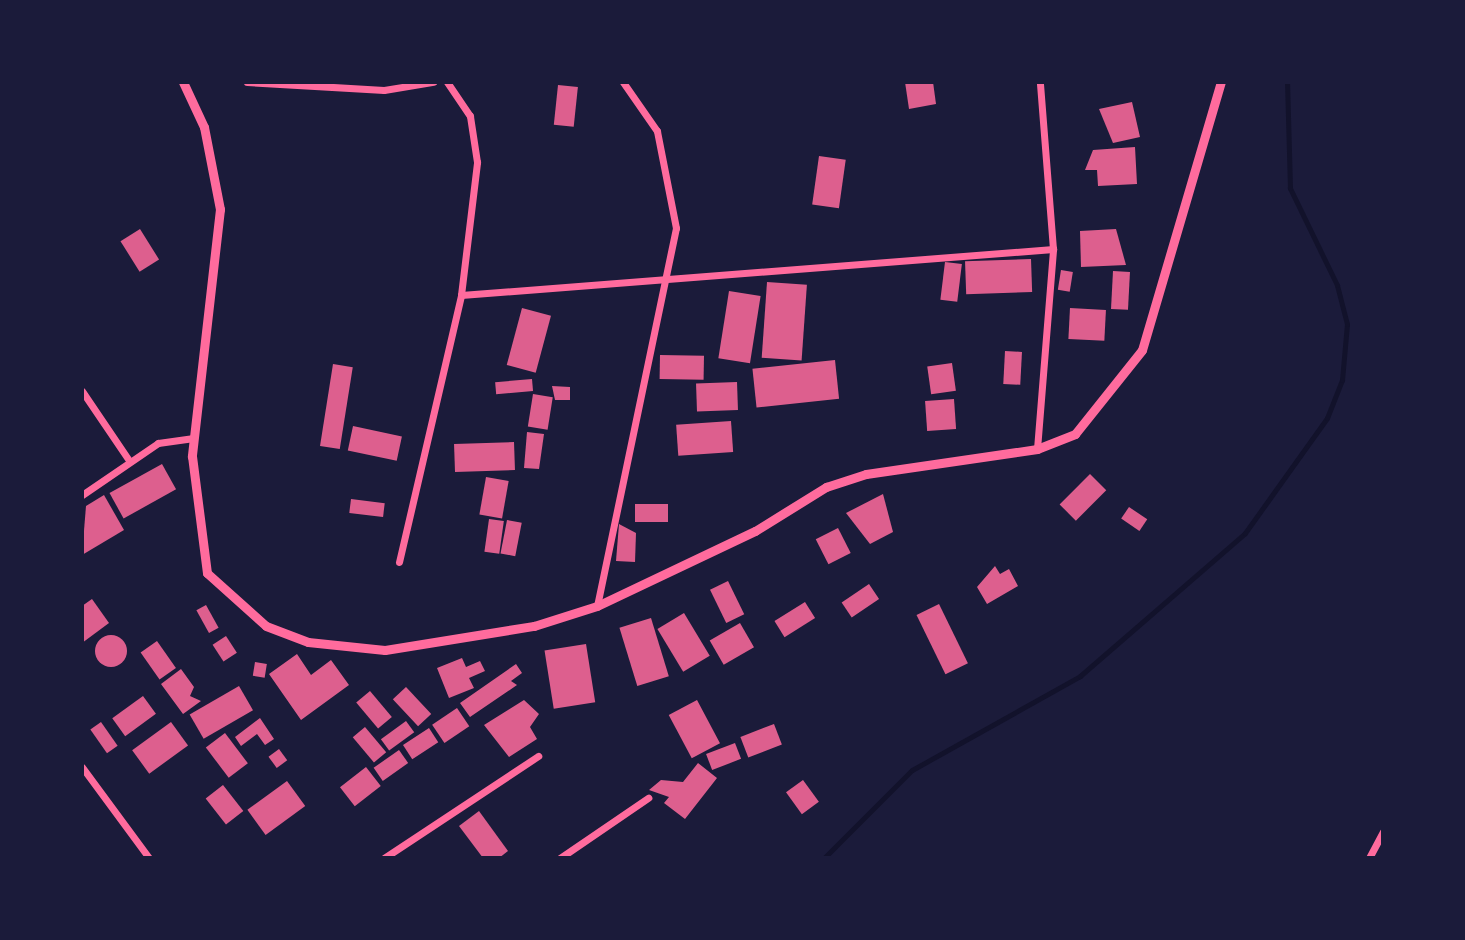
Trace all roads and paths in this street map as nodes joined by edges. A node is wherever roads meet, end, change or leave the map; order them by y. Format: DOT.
graph roads {
  1 [pos="183,82"];
  2 [pos="247,82"];
  3 [pos="433,82"];
  4 [pos="447,82"];
  5 [pos="623,82"];
  6 [pos="1040,82"];
  7 [pos="1221,82"];
  8 [pos="1053,249"];
  9 [pos="664,282"];
  10 [pos="461,295"];
  11 [pos="82,391"];
  12 [pos="194,438"];
  13 [pos="1037,449"];
  14 [pos="128,459"];
  15 [pos="82,495"];
  16 [pos="399,562"];
  17 [pos="597,606"];
  18 [pos="538,756"];
  19 [pos="82,767"];
  20 [pos="648,798"];
  21 [pos="1383,832"];
  22 [pos="149,858"];
  23 [pos="384,858"];
  24 [pos="560,858"];
  25 [pos="1369,858"];
  1 -- 12 [label="street"];
  2 -- 3 [label="street"];
  4 -- 10 [label="street"];
  5 -- 9 [label="street"];
  6 -- 8 [label="street"];
  7 -- 13 [label="street"];
  8 -- 9 [label="street"];
  8 -- 13 [label="street"];
  9 -- 10 [label="street"];
  9 -- 17 [label="street"];
  10 -- 16 [label="street"];
  11 -- 14 [label="street"];
  12 -- 14 [label="street"];
  12 -- 17 [label="street"];
  13 -- 17 [label="street"];
  14 -- 15 [label="street"];
  18 -- 23 [label="street"];
  19 -- 22 [label="street"];
  20 -- 24 [label="street"];
  21 -- 25 [label="street"];
}
